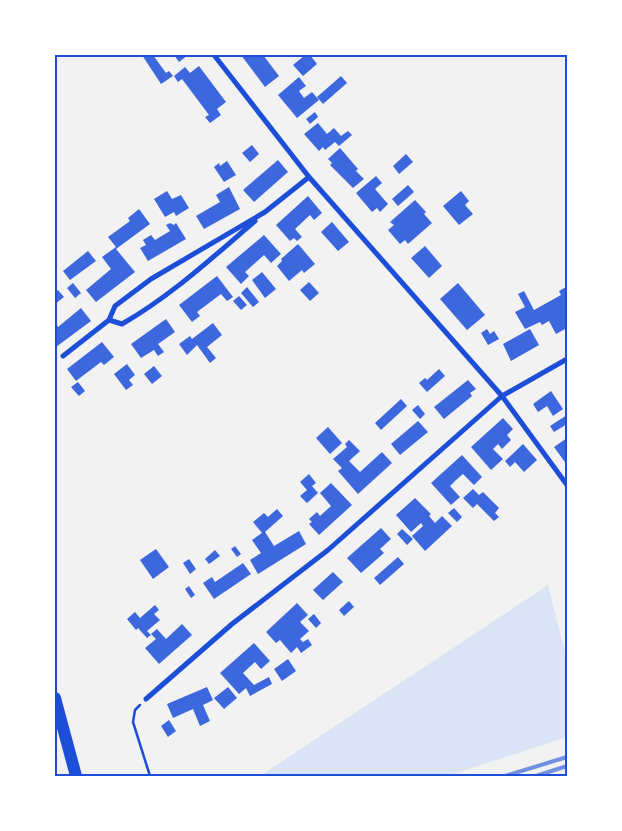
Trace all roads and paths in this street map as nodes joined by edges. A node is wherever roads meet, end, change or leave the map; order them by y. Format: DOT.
graph roads {
  1 [pos="214,55"];
  2 [pos="309,177"];
  3 [pos="265,212"];
  4 [pos="109,320"];
  5 [pos="63,356"];
  6 [pos="567,359"];
  7 [pos="502,396"];
  8 [pos="567,485"];
  9 [pos="55,698"];
  10 [pos="146,699"];
  11 [pos="76,776"];
  12 [pos="150,776"];
  1 -- 2 [label="street"];
  2 -- 3 [label="street"];
  2 -- 7 [label="street"];
  3 -- 4 [label="street"];
  3 -- 4 [label="street"];
  4 -- 5 [label="street"];
  6 -- 7 [label="street"];
  7 -- 8 [label="street"];
  7 -- 10 [label="street"];
  9 -- 11 [label="highway"];
  10 -- 12 [label="path"];
}
